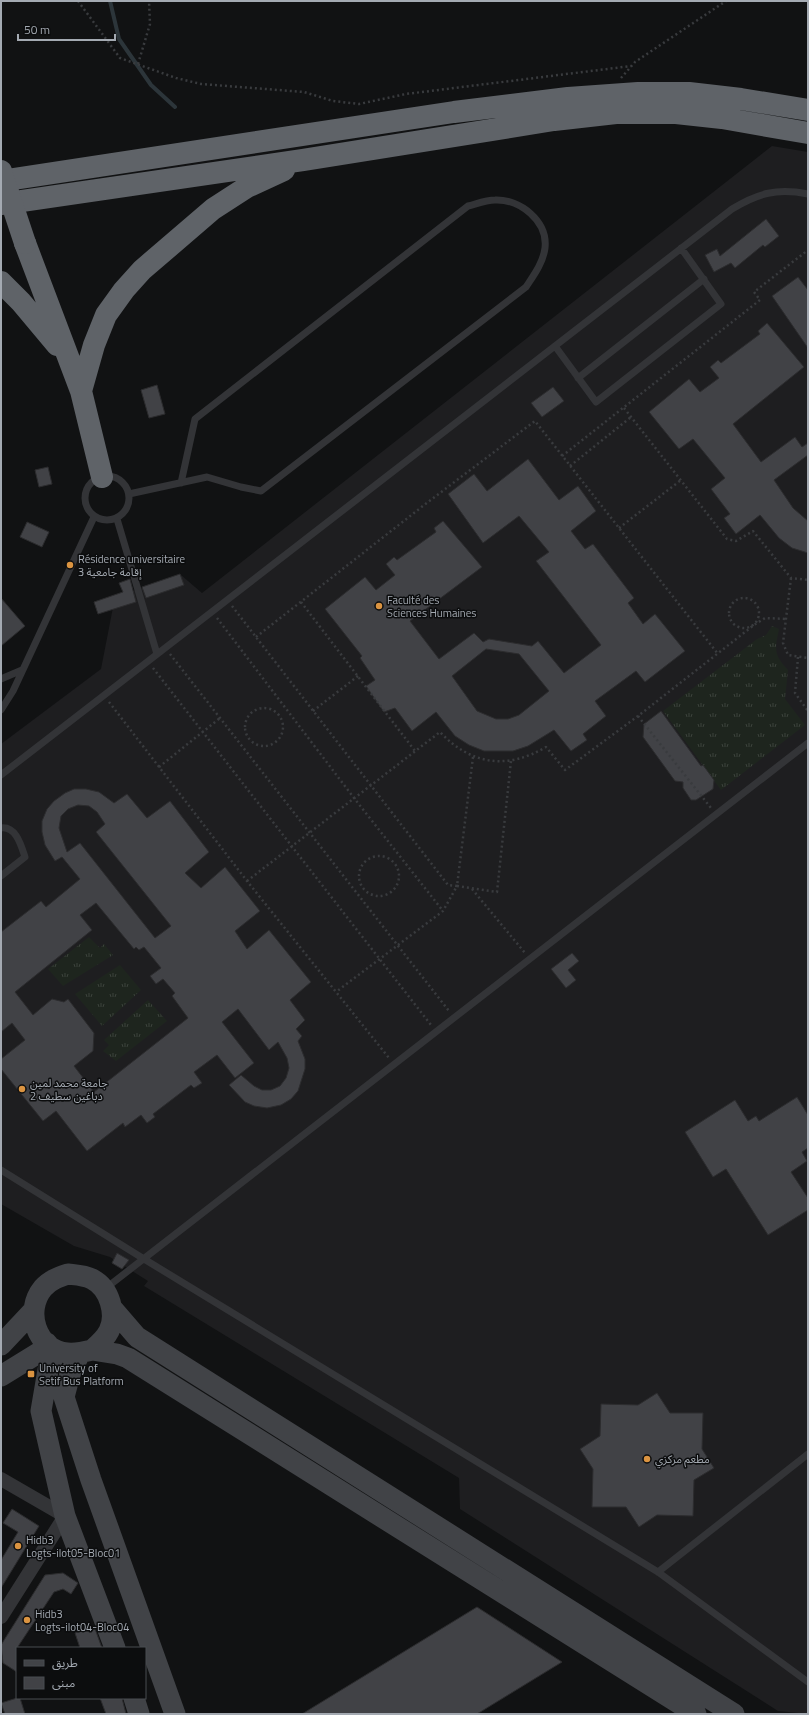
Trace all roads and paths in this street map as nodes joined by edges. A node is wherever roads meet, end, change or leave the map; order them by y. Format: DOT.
graph roads {
  1 [pos="78,1"];
  2 [pos="149,1"];
  3 [pos="726,1"];
  4 [pos="138,64"];
  5 [pos="631,66"];
  6 [pos="616,94"];
  7 [pos="808,110"];
  8 [pos="808,132"];
  9 [pos="303,160"];
  10 [pos="1,171"];
  11 [pos="1,181"];
  12 [pos="808,194"];
  13 [pos="1,204"];
  14 [pos="681,248"];
  15 [pos="808,250"];
  16 [pos="704,279"];
  17 [pos="1,282"];
  18 [pos="555,346"];
  19 [pos="69,361"];
  20 [pos="578,378"];
  21 [pos="81,391"];
  22 [pos="624,408"];
  23 [pos="631,417"];
  24 [pos="562,456"];
  25 [pos="570,466"];
  26 [pos="102,477"];
  27 [pos="681,480"];
  28 [pos="181,483"];
  29 [pos="129,494"];
  30 [pos="94,517"];
  31 [pos="116,519"];
  32 [pos="619,528"];
  33 [pos="791,578"];
  34 [pos="808,580"];
  35 [pos="227,600"];
  36 [pos="301,602"];
  37 [pos="212,612"];
  38 [pos="786,619"];
  39 [pos="754,625"];
  40 [pos="256,637"];
  41 [pos="165,648"];
  42 [pos="157,654"];
  43 [pos="718,654"];
  44 [pos="798,657"];
  45 [pos="808,658"];
  46 [pos="148,661"];
  47 [pos="22,670"];
  48 [pos="358,676"];
  49 [pos="1,679"];
  50 [pos="104,695"];
  51 [pos="1,710"];
  52 [pos="313,711"];
  53 [pos="808,711"];
  54 [pos="252,712"];
  55 [pos="638,716"];
  56 [pos="220,718"];
  57 [pos="203,731"];
  58 [pos="808,744"];
  59 [pos="415,751"];
  60 [pos="473,757"];
  61 [pos="511,761"];
  62 [pos="159,767"];
  63 [pos="1,774"];
  64 [pos="371,785"];
  65 [pos="354,798"];
  66 [pos="716,814"];
  67 [pos="1,828"];
  68 [pos="309,833"];
  69 [pos="293,846"];
  70 [pos="394,864"];
  71 [pos="1,876"];
  72 [pos="247,881"];
  73 [pos="457,886"];
  74 [pos="472,889"];
  75 [pos="443,911"];
  76 [pos="397,945"];
  77 [pos="380,958"];
  78 [pos="530,959"];
  79 [pos="336,992"];
  80 [pos="454,1018"];
  81 [pos="436,1032"];
  82 [pos="394,1065"];
  83 [pos="1,1170"];
  84 [pos="144,1259"];
  85 [pos="104,1289"];
  86 [pos="112,1308"];
  87 [pos="34,1311"];
  88 [pos="1,1345"];
  89 [pos="51,1346"];
  90 [pos="86,1352"];
  91 [pos="1,1376"];
  92 [pos="808,1454"];
  93 [pos="1,1480"];
  94 [pos="65,1516"];
  95 [pos="658,1572"];
  96 [pos="1,1617"];
  97 [pos="115,1647"];
  98 [pos="808,1682"];
  99 [pos="134,1699"];
  100 [pos="139,1714"];
  101 [pos="175,1714"];
  102 [pos="696,1714"];
  103 [pos="734,1714"];
  1 -- 4 [label="path"];
  2 -- 4 [label="path"];
  3 -- 5 [label="path"];
  4 -- 5 [label="path"];
  5 -- 6 [label="path"];
  6 -- 7 [label="highway"];
  6 -- 11 [label="highway"];
  8 -- 9 [label="highway"];
  9 -- 13 [label="highway"];
  9 -- 21 [label="highway"];
  10 -- 19 [label="highway, bridge"];
  12 -- 14 [label="lane"];
  14 -- 16 [label="lane"];
  14 -- 18 [label="lane"];
  15 -- 22 [label="path"];
  16 -- 20 [label="lane"];
  16 -- 20 [label="lane"];
  17 -- 19 [label="highway"];
  18 -- 20 [label="lane"];
  18 -- 35 [label="lane"];
  19 -- 21 [label="highway"];
  21 -- 26 [label="highway"];
  22 -- 23 [label="path"];
  22 -- 24 [label="path"];
  23 -- 25 [label="path"];
  23 -- 27 [label="path"];
  24 -- 25 [label="path"];
  24 -- 36 [label="path"];
  25 -- 32 [label="path"];
  26 -- 29 [label="lane"];
  26 -- 30 [label="lane"];
  27 -- 32 [label="path"];
  27 -- 33 [label="path"];
  28 -- 28 [label="lane"];
  28 -- 29 [label="lane"];
  29 -- 31 [label="lane"];
  30 -- 31 [label="lane"];
  30 -- 47 [label="lane"];
  31 -- 42 [label="lane"];
  32 -- 43 [label="path"];
  33 -- 34 [label="path"];
  33 -- 38 [label="path"];
  35 -- 37 [label="lane"];
  35 -- 40 [label="path"];
  36 -- 40 [label="path"];
  36 -- 48 [label="path"];
  37 -- 41 [label="lane"];
  37 -- 65 [label="path"];
  38 -- 39 [label="path"];
  38 -- 44 [label="path"];
  39 -- 39 [label="path"];
  39 -- 43 [label="path"];
  40 -- 52 [label="path"];
  41 -- 42 [label="lane"];
  41 -- 56 [label="path"];
  42 -- 46 [label="lane"];
  43 -- 55 [label="path"];
  44 -- 45 [label="path"];
  44 -- 53 [label="path"];
  46 -- 50 [label="lane"];
  46 -- 57 [label="path"];
  47 -- 49 [label="lane"];
  47 -- 51 [label="lane"];
  48 -- 52 [label="path"];
  48 -- 59 [label="path"];
  50 -- 62 [label="path"];
  50 -- 63 [label="lane"];
  52 -- 64 [label="path"];
  54 -- 54 [label="path"];
  55 -- 61 [label="path"];
  55 -- 66 [label="path"];
  56 -- 57 [label="path"];
  56 -- 68 [label="path"];
  57 -- 62 [label="path"];
  57 -- 69 [label="path"];
  58 -- 66 [label="lane"];
  59 -- 60 [label="path"];
  59 -- 64 [label="path"];
  60 -- 61 [label="path"];
  60 -- 73 [label="path"];
  61 -- 74 [label="path"];
  62 -- 72 [label="path"];
  64 -- 65 [label="path"];
  64 -- 73 [label="path"];
  65 -- 68 [label="path"];
  65 -- 75 [label="path"];
  66 -- 78 [label="lane"];
  67 -- 71 [label="lane"];
  68 -- 69 [label="path"];
  68 -- 76 [label="path"];
  69 -- 72 [label="path"];
  69 -- 77 [label="path"];
  70 -- 70 [label="path"];
  72 -- 79 [label="path"];
  73 -- 74 [label="path"];
  73 -- 75 [label="path"];
  74 -- 78 [label="path"];
  75 -- 76 [label="path"];
  76 -- 77 [label="path"];
  76 -- 80 [label="path"];
  77 -- 79 [label="path"];
  77 -- 81 [label="path"];
  78 -- 80 [label="lane"];
  79 -- 82 [label="path"];
  80 -- 81 [label="lane"];
  81 -- 82 [label="lane"];
  82 -- 84 [label="lane"];
  83 -- 84 [label="lane"];
  84 -- 85 [label="lane"];
  84 -- 95 [label="lane"];
  85 -- 86 [label="main road"];
  85 -- 87 [label="main road"];
  86 -- 90 [label="main road"];
  86 -- 103 [label="main road"];
  87 -- 88 [label="main road"];
  87 -- 89 [label="main road"];
  89 -- 90 [label="main road"];
  89 -- 91 [label="main road"];
  89 -- 94 [label="main road"];
  90 -- 101 [label="main road"];
  90 -- 102 [label="main road"];
  92 -- 95 [label="lane"];
  93 -- 94 [label="street"];
  94 -- 96 [label="street"];
  94 -- 97 [label="main road"];
  95 -- 98 [label="lane"];
  99 -- 100 [label="main road"];
}
